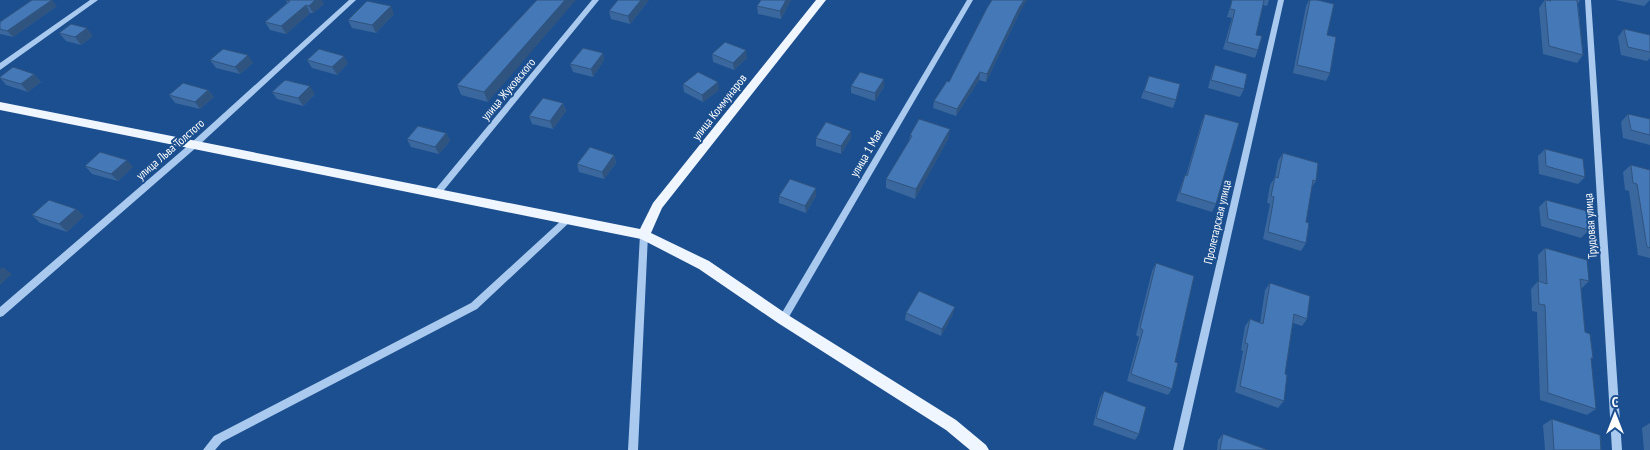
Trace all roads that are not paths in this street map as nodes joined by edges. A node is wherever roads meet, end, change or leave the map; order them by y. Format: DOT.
graph roads {
  1 [pos="95,0"];
  2 [pos="353,0"];
  3 [pos="596,0"];
  4 [pos="821,0"];
  5 [pos="970,0"];
  6 [pos="1281,0"];
  7 [pos="1588,0"];
  8 [pos="0,67"];
  9 [pos="0,106"];
  10 [pos="195,144"];
  11 [pos="437,192"];
  12 [pos="568,219"];
  13 [pos="644,234"];
  14 [pos="0,313"];
  15 [pos="783,319"];
  16 [pos="208,450"];
  17 [pos="633,450"];
  18 [pos="981,450"];
  19 [pos="1178,450"];
  20 [pos="1617,450"];
  1 -- 8 [label="street"];
  2 -- 10 [label="street, улица Льва Толстого"];
  3 -- 11 [label="street, улица Жуковского"];
  4 -- 13 [label="main road, улица Коммунаров"];
  5 -- 15 [label="street, улица 1 Мая"];
  6 -- 19 [label="street, Пролетарская улица"];
  7 -- 20 [label="street, Трудовая улица"];
  9 -- 10 [label="main road"];
  10 -- 11 [label="main road"];
  10 -- 14 [label="street, улица Льва Толстого"];
  11 -- 12 [label="main road"];
  12 -- 13 [label="main road"];
  12 -- 16 [label="street"];
  13 -- 15 [label="main road"];
  13 -- 17 [label="street"];
  15 -- 18 [label="main road"];
}
